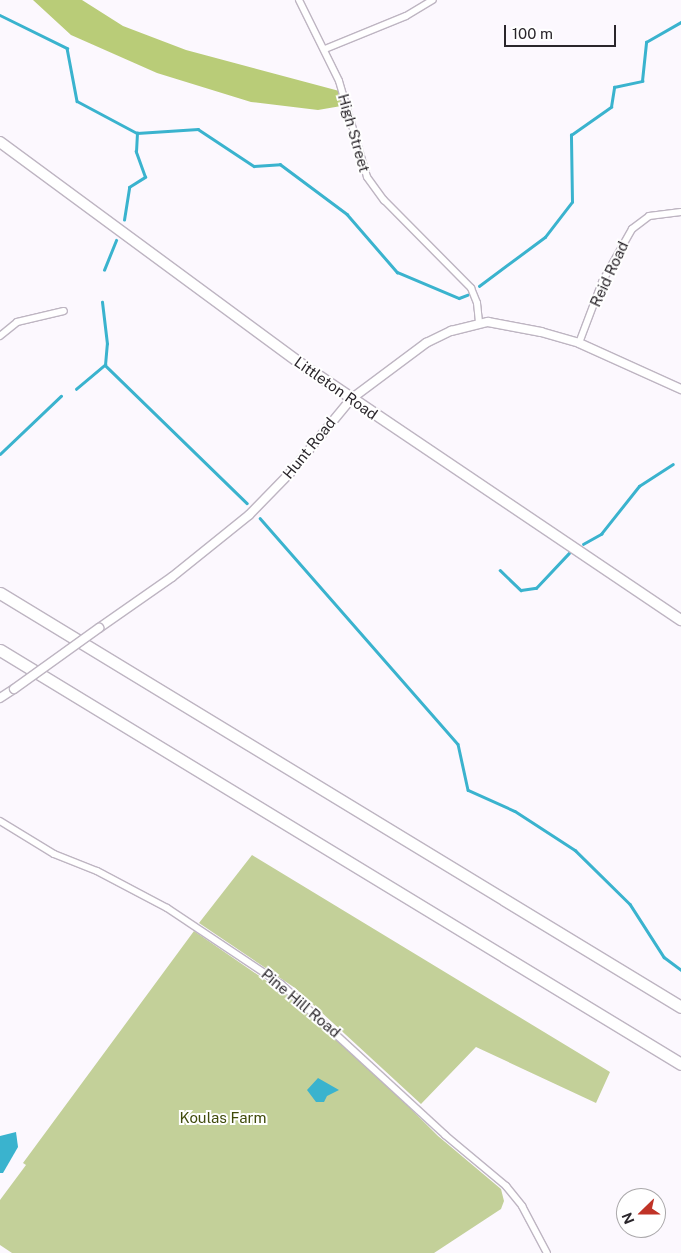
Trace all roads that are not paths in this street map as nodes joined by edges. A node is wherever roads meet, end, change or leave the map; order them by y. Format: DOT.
graph roads {
  1 [pos="299,0"];
  2 [pos="433,0"];
  3 [pos="325,49"];
  4 [pos="1,145"];
  5 [pos="681,212"];
  6 [pos="64,311"];
  7 [pos="479,323"];
  8 [pos="0,336"];
  9 [pos="580,343"];
  10 [pos="681,389"];
  11 [pos="351,398"];
  12 [pos="0,593"];
  13 [pos="681,620"];
  14 [pos="0,650"];
  15 [pos="0,698"];
  16 [pos="0,821"];
  17 [pos="681,1008"];
  18 [pos="681,1064"];
  19 [pos="547,1253"];
  1 -- 3 [label="street, High Street"];
  2 -- 3 [label="street"];
  3 -- 7 [label="street, High Street"];
  4 -- 11 [label="main road, Littleton Road"];
  5 -- 9 [label="street, Reid Road"];
  6 -- 8 [label="street"];
  7 -- 9 [label="street, Hunt Road"];
  7 -- 11 [label="street, Hunt Road"];
  9 -- 10 [label="street, Hunt Road"];
  11 -- 13 [label="main road, Littleton Road"];
  11 -- 15 [label="street, Hunt Road, bridge"];
  12 -- 17 [label="highway"];
  14 -- 18 [label="highway"];
  16 -- 19 [label="street, Pine Hill Road"];
}
